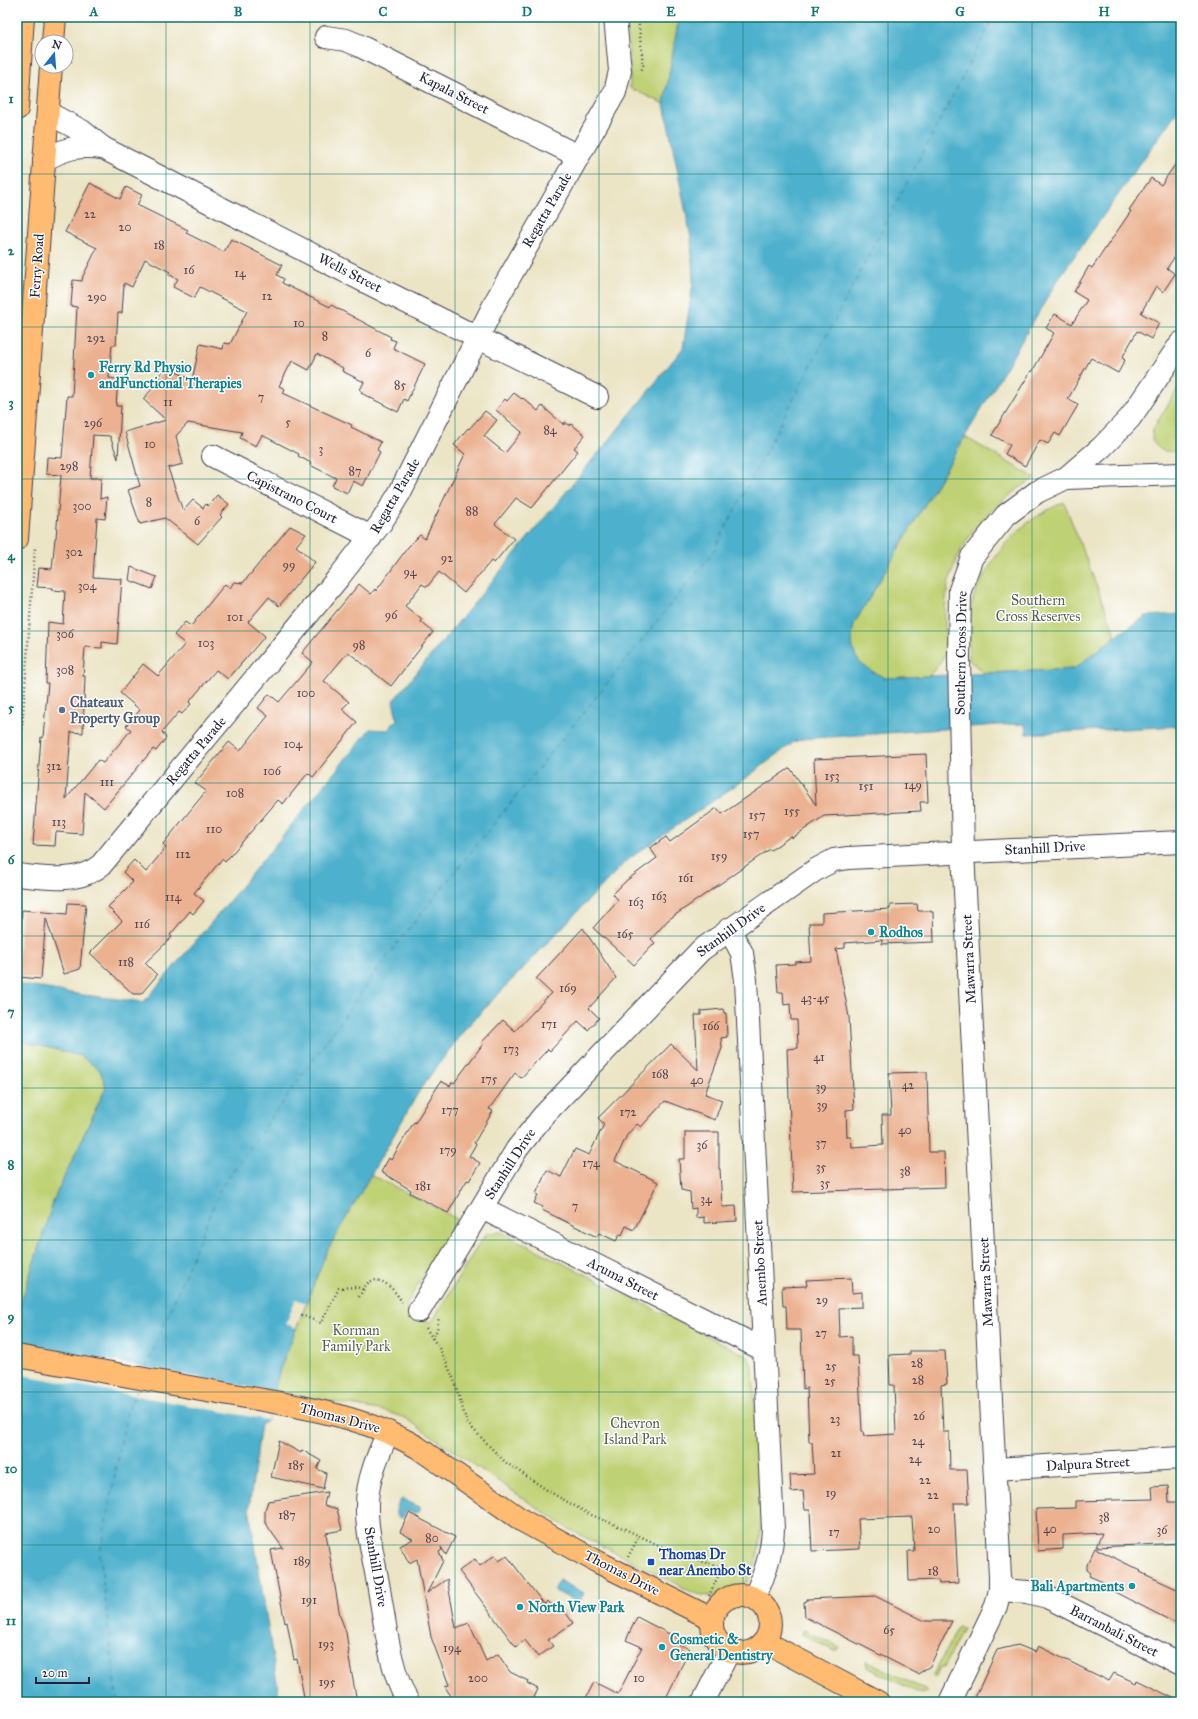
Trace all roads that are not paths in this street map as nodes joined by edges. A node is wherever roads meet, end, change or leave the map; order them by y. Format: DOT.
graph roads {
  1 [pos="23,17"];
  2 [pos="55,17"];
  3 [pos="615,17"];
  4 [pos="54,34"];
  5 [pos="326,37"];
  6 [pos="50,74"];
  7 [pos="17,109"];
  8 [pos="48,113"];
  9 [pos="103,148"];
  10 [pos="578,156"];
  11 [pos="44,160"];
  12 [pos="478,338"];
  13 [pos="1181,343"];
  14 [pos="597,397"];
  15 [pos="213,456"];
  16 [pos="1181,474"];
  17 [pos="1066,478"];
  18 [pos="18,503"];
  19 [pos="371,537"];
  20 [pos="17,539"];
  21 [pos="1181,842"];
  22 [pos="963,852"];
  23 [pos="17,876"];
  24 [pos="729,929"];
  25 [pos="482,1208"];
  26 [pos="415,1315"];
  27 [pos="764,1350"];
  28 [pos="17,1356"];
  29 [pos="388,1432"];
  30 [pos="1181,1458"];
  31 [pos="995,1469"];
  32 [pos="1000,1590"];
  33 [pos="754,1598"];
  34 [pos="712,1619"];
  35 [pos="765,1642"];
  36 [pos="729,1651"];
  37 [pos="1181,1664"];
  38 [pos="878,1701"];
  39 [pos="408,1702"];
  40 [pos="703,1702"];
  41 [pos="950,1702"];
  1 -- 7 [label="main road"];
  2 -- 4 [label="main road"];
  3 -- 10 [label="street, Regatta Parade"];
  5 -- 10 [label="street, Kapala Street"];
  6 -- 8 [label="main road, Ferry Road"];
  8 -- 9 [label="street, Wells Street"];
  8 -- 11 [label="main road, Ferry Road"];
  9 -- 11 [label="street, Wells Street"];
  9 -- 12 [label="street, Wells Street"];
  10 -- 12 [label="street, Regatta Parade"];
  11 -- 18 [label="main road, Ferry Road"];
  12 -- 14 [label="street, Wells Street"];
  12 -- 19 [label="street, Regatta Parade"];
  13 -- 17 [label="street, Southern Cross Drive"];
  15 -- 19 [label="street, Capistrano Court"];
  16 -- 17 [label="street, Southern Cross Drive"];
  17 -- 22 [label="street, Southern Cross Drive"];
  18 -- 20 [label="main road, Ferry Road"];
  19 -- 23 [label="street, Regatta Parade"];
  21 -- 22 [label="street, Stanhill Drive"];
  22 -- 24 [label="street, Stanhill Drive"];
  22 -- 31 [label="street, Mawarra Street"];
  24 -- 25 [label="street, Stanhill Drive"];
  24 -- 27 [label="street, Anembo Street"];
  25 -- 26 [label="street, Stanhill Drive"];
  25 -- 27 [label="street, Aruma Street"];
  27 -- 33 [label="street, Anembo Street"];
  28 -- 29 [label="main road, Thomas Drive"];
  29 -- 34 [label="main road, Thomas Drive"];
  29 -- 39 [label="street, Stanhill Drive"];
  30 -- 31 [label="street, Dalpura Street"];
  31 -- 32 [label="street, Mawarra Street"];
  32 -- 37 [label="street, Barranbali Street"];
  32 -- 41 [label="street, Mawarra Street"];
  33 -- 34 [label="main road"];
  33 -- 35 [label="main road"];
  34 -- 36 [label="main road"];
  35 -- 36 [label="main road"];
  35 -- 38 [label="main road"];
  36 -- 40 [label="street"];
}
